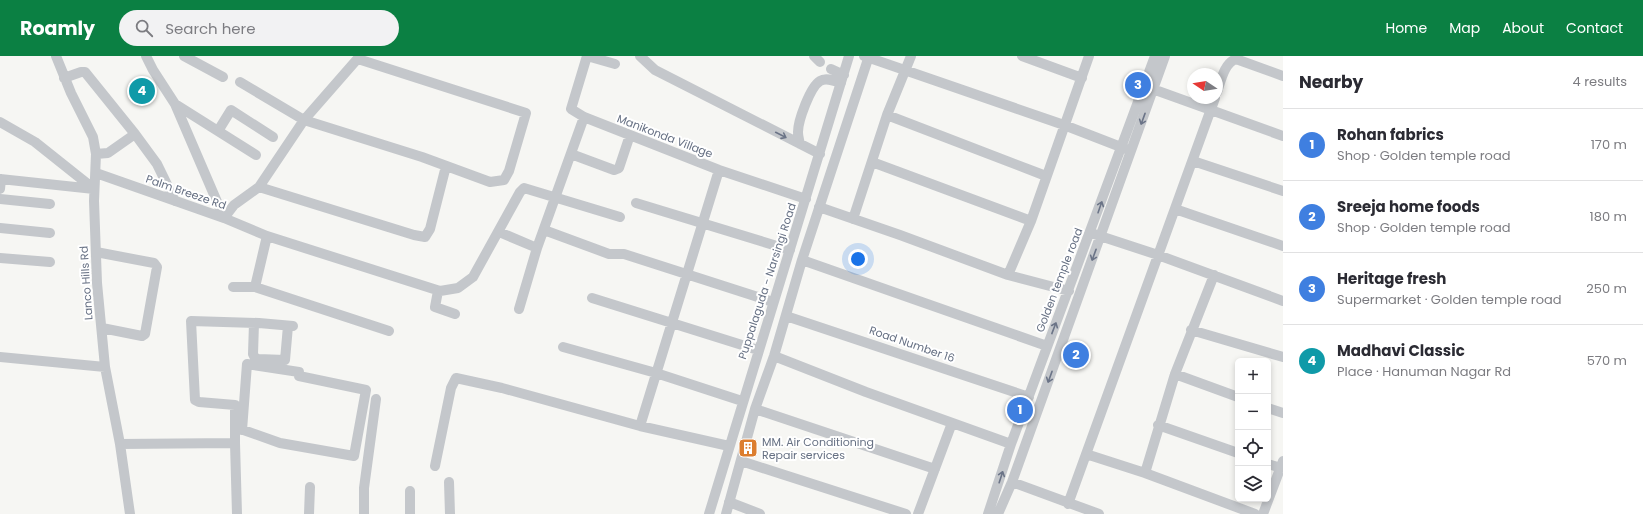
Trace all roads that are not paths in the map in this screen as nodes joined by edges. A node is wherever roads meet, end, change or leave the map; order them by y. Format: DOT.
graph roads {
  1 [pos="56,56"];
  2 [pos="146,56"];
  3 [pos="184,56"];
  4 [pos="588,56"];
  5 [pos="640,56"];
  6 [pos="849,56"];
  7 [pos="867,56"];
  8 [pos="911,56"];
  9 [pos="1022,56"];
  10 [pos="1089,56"];
  11 [pos="1155,56"];
  12 [pos="1165,56"];
  13 [pos="359,58"];
  14 [pos="615,64"];
  15 [pos="831,69"];
  16 [pos="906,69"];
  17 [pos="1223,76"];
  18 [pos="1283,76"];
  19 [pos="223,77"];
  20 [pos="64,78"];
  21 [pos="1082,78"];
  22 [pos="842,79"];
  23 [pos="240,82"];
  24 [pos="1144,86"];
  25 [pos="1154,90"];
  26 [pos="175,104"];
  27 [pos="1213,104"];
  28 [pos="1210,111"];
  29 [pos="887,114"];
  30 [pos="584,117"];
  31 [pos="304,120"];
  32 [pos="0,122"];
  33 [pos="1064,125"];
  34 [pos="218,131"];
  35 [pos="135,134"];
  36 [pos="630,135"];
  37 [pos="1283,136"];
  38 [pos="273,137"];
  39 [pos="800,144"];
  40 [pos="1120,147"];
  41 [pos="1131,151"];
  42 [pos="96,154"];
  43 [pos="571,154"];
  44 [pos="820,154"];
  45 [pos="256,155"];
  46 [pos="1192,161"];
  47 [pos="872,162"];
  48 [pos="446,166"];
  49 [pos="719,170"];
  50 [pos="96,173"];
  51 [pos="1046,176"];
  52 [pos="1,179"];
  53 [pos="259,187"];
  54 [pos="0,189"];
  55 [pos="94,189"];
  56 [pos="1283,191"];
  57 [pos="556,197"];
  58 [pos="0,199"];
  59 [pos="806,199"];
  60 [pos="175,201"];
  61 [pos="636,203"];
  62 [pos="50,204"];
  63 [pos="819,207"];
  64 [pos="1175,208"];
  65 [pos="620,217"];
  66 [pos="224,218"];
  67 [pos="853,219"];
  68 [pos="1030,221"];
  69 [pos="702,224"];
  70 [pos="0,228"];
  71 [pos="544,230"];
  72 [pos="499,232"];
  73 [pos="50,233"];
  74 [pos="1095,235"];
  75 [pos="267,236"];
  76 [pos="1283,246"];
  77 [pos="538,248"];
  78 [pos="790,250"];
  79 [pos="96,252"];
  80 [pos="1158,255"];
  81 [pos="0,258"];
  82 [pos="802,260"];
  83 [pos="50,262"];
  84 [pos="687,274"];
  85 [pos="1214,275"];
  86 [pos="1008,276"];
  87 [pos="233,286"];
  88 [pos="254,287"];
  89 [pos="438,290"];
  90 [pos="1069,291"];
  91 [pos="592,298"];
  92 [pos="1283,301"];
  93 [pos="773,302"];
  94 [pos="518,308"];
  95 [pos="455,314"];
  96 [pos="786,316"];
  97 [pos="254,323"];
  98 [pos="671,323"];
  99 [pos="102,328"];
  100 [pos="1191,330"];
  101 [pos="390,331"];
  102 [pos="1047,346"];
  103 [pos="563,347"];
  104 [pos="758,350"];
  105 [pos="774,356"];
  106 [pos="0,357"];
  107 [pos="1283,357"];
  108 [pos="105,367"];
  109 [pos="656,373"];
  110 [pos="1175,374"];
  111 [pos="1235,396"];
  112 [pos="1029,397"];
  113 [pos="376,399"];
  114 [pos="742,401"];
  115 [pos="755,409"];
  116 [pos="1271,409"];
  117 [pos="1283,413"];
  118 [pos="952,423"];
  119 [pos="640,426"];
  120 [pos="1158,426"];
  121 [pos="239,429"];
  122 [pos="235,442"];
  123 [pos="120,444"];
  124 [pos="1011,444"];
  125 [pos="729,446"];
  126 [pos="1235,452"];
  127 [pos="1086,454"];
  128 [pos="741,461"];
  129 [pos="1271,464"];
  130 [pos="1282,465"];
  131 [pos="435,466"];
  132 [pos="935,469"];
  133 [pos="1145,473"];
  134 [pos="449,482"];
  135 [pos="1012,482"];
  136 [pos="310,487"];
  137 [pos="410,491"];
  138 [pos="729,502"];
  139 [pos="1068,504"];
  140 [pos="1229,510"];
  141 [pos="130,514"];
  142 [pos="237,514"];
  143 [pos="309,514"];
  144 [pos="364,514"];
  145 [pos="410,514"];
  146 [pos="450,514"];
  147 [pos="709,514"];
  148 [pos="726,514"];
  149 [pos="760,514"];
  150 [pos="906,514"];
  151 [pos="918,514"];
  152 [pos="988,514"];
  153 [pos="998,514"];
  154 [pos="1098,514"];
  155 [pos="1255,514"];
  156 [pos="1263,514"];
  1 -- 20 [label="street, Lanco Hills Rd"];
  2 -- 26 [label="street"];
  3 -- 19 [label="street"];
  4 -- 14 [label="street"];
  4 -- 30 [label="street, Manikonda Village"];
  5 -- 39 [label="street, one-way"];
  6 -- 22 [label="street, Puppalaguda - Narsingi Road"];
  7 -- 16 [label="street"];
  7 -- 63 [label="street"];
  8 -- 16 [label="street"];
  9 -- 21 [label="street"];
  10 -- 21 [label="street"];
  11 -- 24 [label="street, Golden temple road"];
  12 -- 25 [label="street, Golden temple road"];
  13 -- 31 [label="street"];
  13 -- 48 [label="street"];
  15 -- 22 [label="street"];
  16 -- 29 [label="street"];
  16 -- 33 [label="street"];
  17 -- 18 [label="street"];
  20 -- 35 [label="street"];
  20 -- 42 [label="street, Lanco Hills Rd"];
  21 -- 33 [label="street"];
  22 -- 39 [label="street"];
  22 -- 44 [label="street, Puppalaguda - Narsingi Road"];
  23 -- 31 [label="street"];
  24 -- 25 [label="street"];
  24 -- 40 [label="street, Golden temple road"];
  25 -- 28 [label="street"];
  25 -- 41 [label="street, Golden temple road, one-way"];
  26 -- 34 [label="street"];
  26 -- 66 [label="street"];
  27 -- 28 [label="street"];
  28 -- 37 [label="street"];
  28 -- 46 [label="street"];
  29 -- 47 [label="street"];
  29 -- 51 [label="street"];
  30 -- 36 [label="street, Manikonda Village"];
  30 -- 43 [label="street"];
  31 -- 48 [label="street"];
  31 -- 53 [label="street"];
  32 -- 55 [label="street"];
  33 -- 40 [label="street"];
  33 -- 51 [label="street"];
  34 -- 38 [label="street"];
  34 -- 45 [label="street"];
  35 -- 42 [label="street"];
  35 -- 60 [label="street"];
  36 -- 43 [label="street"];
  36 -- 49 [label="street, Manikonda Village"];
  39 -- 44 [label="street"];
  40 -- 41 [label="street"];
  74 -- 40 [label="street, Golden temple road, one-way"];
  41 -- 74 [label="street, Golden temple road"];
  42 -- 50 [label="street, Lanco Hills Rd"];
  43 -- 57 [label="street"];
  44 -- 59 [label="street, Puppalaguda - Narsingi Road"];
  46 -- 56 [label="street"];
  46 -- 64 [label="street"];
  47 -- 67 [label="street"];
  47 -- 68 [label="street"];
  48 -- 53 [label="street"];
  49 -- 59 [label="street, Manikonda Village"];
  49 -- 69 [label="street"];
  50 -- 55 [label="street, Lanco Hills Rd"];
  50 -- 60 [label="street, Palm Breeze Rd"];
  51 -- 68 [label="street"];
  52 -- 54 [label="street"];
  52 -- 55 [label="street"];
  53 -- 66 [label="street"];
  55 -- 79 [label="street, Lanco Hills Rd"];
  57 -- 65 [label="street"];
  57 -- 71 [label="street"];
  57 -- 72 [label="street"];
  58 -- 62 [label="street"];
  59 -- 78 [label="street, Puppalaguda - Narsingi Road"];
  60 -- 66 [label="street, Palm Breeze Rd"];
  61 -- 69 [label="street"];
  63 -- 67 [label="street"];
  63 -- 82 [label="street"];
  64 -- 76 [label="street"];
  64 -- 80 [label="street"];
  66 -- 75 [label="street, Palm Breeze Rd"];
  67 -- 86 [label="street"];
  68 -- 86 [label="street"];
  69 -- 78 [label="street"];
  69 -- 84 [label="street"];
  70 -- 73 [label="street"];
  71 -- 77 [label="street"];
  71 -- 84 [label="street"];
  72 -- 77 [label="street"];
  72 -- 89 [label="street"];
  74 -- 80 [label="street"];
  74 -- 90 [label="street, Golden temple road"];
  74 -- 135 [label="street, Golden temple road, one-way"];
  75 -- 88 [label="street"];
  75 -- 89 [label="street, Palm Breeze Rd"];
  77 -- 94 [label="street"];
  78 -- 93 [label="street, Puppalaguda - Narsingi Road"];
  79 -- 99 [label="street, Lanco Hills Rd"];
  79 -- 99 [label="street"];
  80 -- 85 [label="street"];
  80 -- 127 [label="street"];
  81 -- 83 [label="street"];
  82 -- 96 [label="street"];
  82 -- 102 [label="street"];
  84 -- 93 [label="street"];
  84 -- 98 [label="street"];
  85 -- 92 [label="street"];
  85 -- 100 [label="street"];
  86 -- 90 [label="street"];
  87 -- 88 [label="street"];
  88 -- 101 [label="street"];
  89 -- 95 [label="street"];
  102 -- 90 [label="street, Golden temple road, one-way"];
  91 -- 98 [label="street"];
  93 -- 104 [label="street, Puppalaguda - Narsingi Road"];
  96 -- 105 [label="street"];
  96 -- 112 [label="street, Road Number 16"];
  97 -- 97 [label="street"];
  97 -- 121 [label="street"];
  98 -- 104 [label="street"];
  98 -- 109 [label="street"];
  99 -- 108 [label="street, Lanco Hills Rd"];
  100 -- 107 [label="street"];
  100 -- 110 [label="street"];
  102 -- 112 [label="street, Golden temple road"];
  103 -- 109 [label="street"];
  104 -- 114 [label="street, Puppalaguda - Narsingi Road"];
  105 -- 115 [label="street"];
  105 -- 118 [label="street"];
  106 -- 108 [label="street"];
  108 -- 123 [label="street, Lanco Hills Rd"];
  109 -- 114 [label="street"];
  109 -- 119 [label="street"];
  110 -- 111 [label="street"];
  110 -- 120 [label="street"];
  112 -- 124 [label="street, Golden temple road"];
  113 -- 144 [label="street"];
  114 -- 125 [label="street, Puppalaguda - Narsingi Road"];
  115 -- 128 [label="street"];
  115 -- 132 [label="street"];
  116 -- 117 [label="street"];
  118 -- 124 [label="street"];
  118 -- 132 [label="street"];
  119 -- 125 [label="street"];
  119 -- 131 [label="street"];
  120 -- 126 [label="street"];
  120 -- 133 [label="street"];
  121 -- 121 [label="street"];
  121 -- 122 [label="street"];
  122 -- 123 [label="street"];
  122 -- 142 [label="street"];
  123 -- 141 [label="street, Lanco Hills Rd"];
  152 -- 124 [label="street, Golden temple road, one-way"];
  125 -- 147 [label="street, Puppalaguda - Narsingi Road"];
  127 -- 133 [label="street"];
  127 -- 139 [label="street"];
  128 -- 138 [label="street"];
  128 -- 150 [label="street"];
  129 -- 130 [label="street"];
  130 -- 156 [label="street"];
  132 -- 151 [label="street"];
  133 -- 140 [label="street"];
  134 -- 146 [label="street"];
  135 -- 139 [label="street"];
  135 -- 153 [label="street, Golden temple road"];
  136 -- 143 [label="street"];
  137 -- 145 [label="street"];
  138 -- 148 [label="street"];
  138 -- 149 [label="street"];
  139 -- 154 [label="street"];
  140 -- 155 [label="street"];
}
